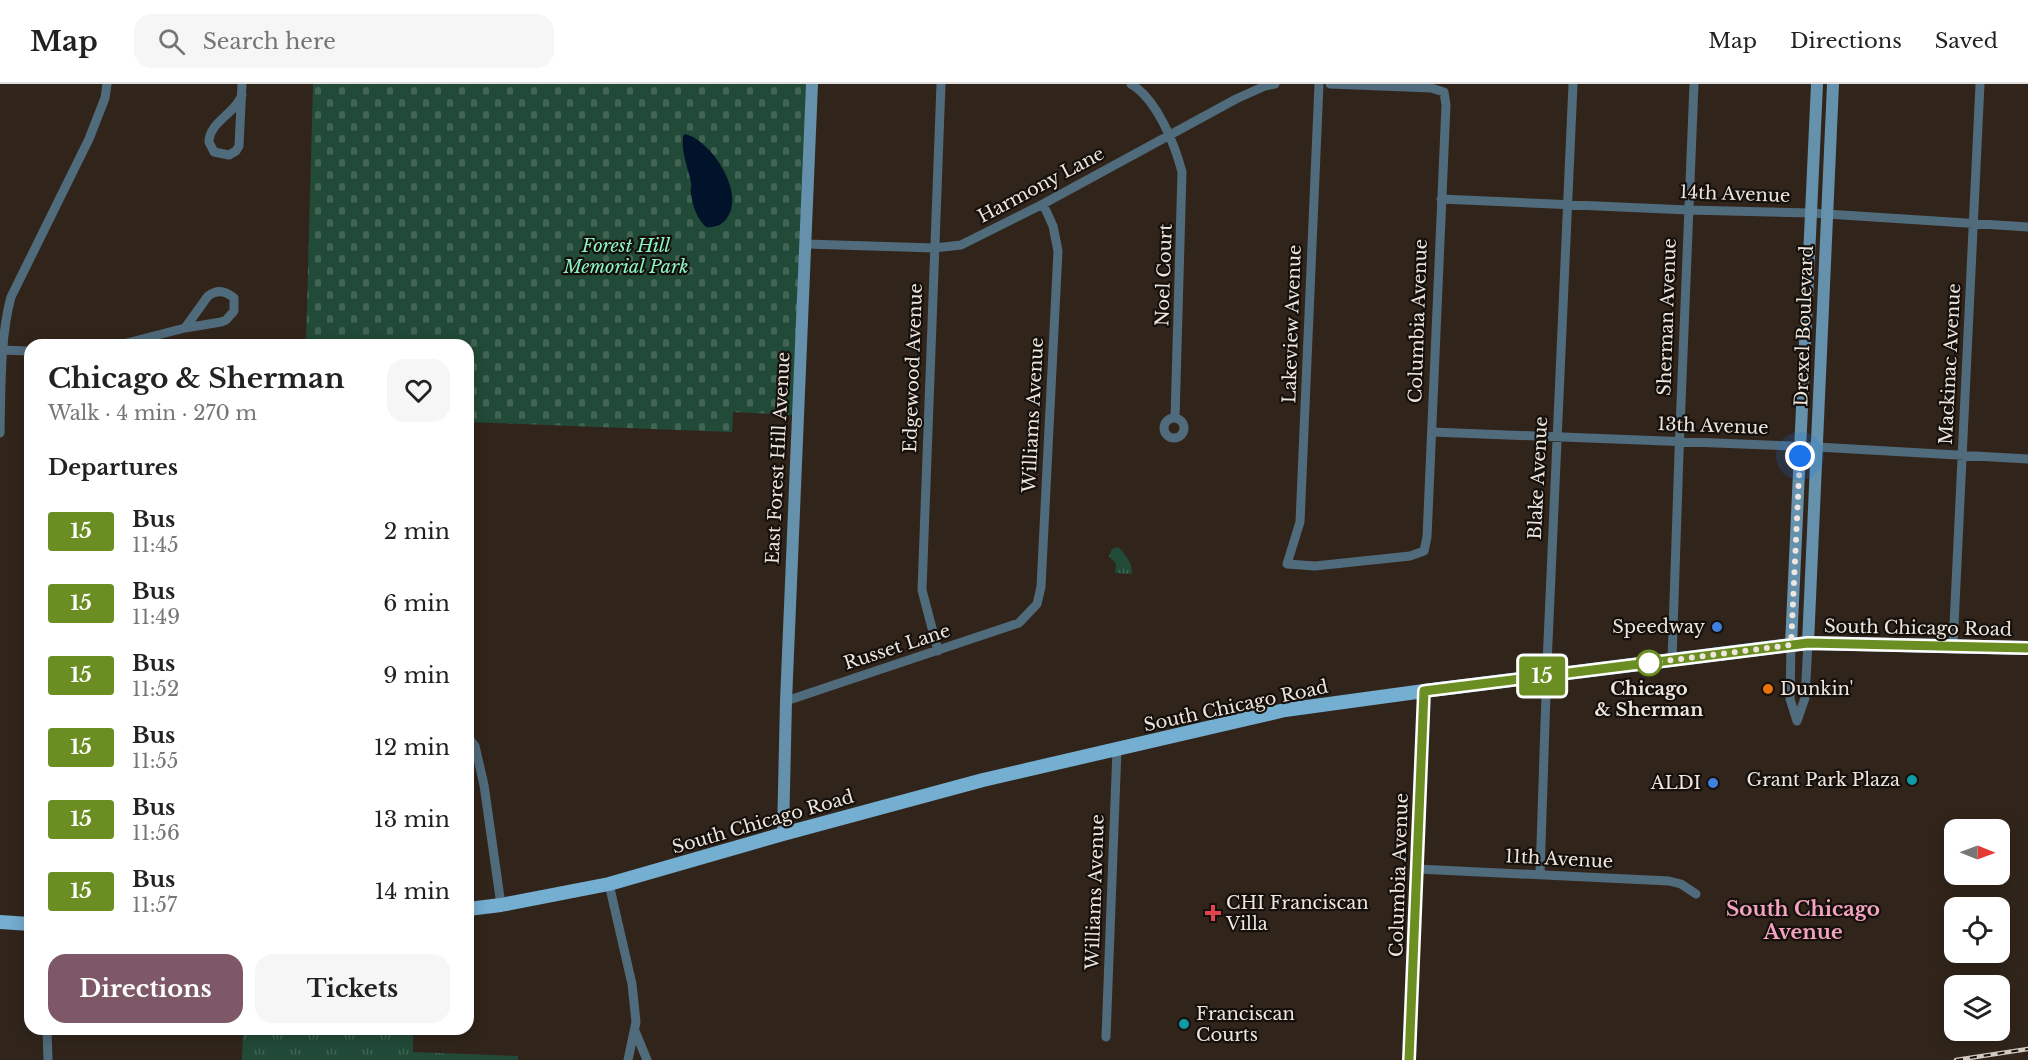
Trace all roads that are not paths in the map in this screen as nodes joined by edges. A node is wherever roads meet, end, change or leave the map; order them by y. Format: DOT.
graph roads {
  1 [pos="107,84"];
  2 [pos="242,84"];
  3 [pos="812,84"];
  4 [pos="940,84"];
  5 [pos="1131,84"];
  6 [pos="1275,84"];
  7 [pos="1319,84"];
  8 [pos="1330,84"];
  9 [pos="1573,84"];
  10 [pos="1694,84"];
  11 [pos="1817,84"];
  12 [pos="1833,84"];
  13 [pos="1980,84"];
  14 [pos="242,95"];
  15 [pos="1168,135"];
  16 [pos="1441,199"];
  17 [pos="1043,204"];
  18 [pos="1568,205"];
  19 [pos="1688,210"];
  20 [pos="1811,213"];
  21 [pos="1827,214"];
  22 [pos="1973,224"];
  23 [pos="2028,227"];
  24 [pos="806,244"];
  25 [pos="934,249"];
  26 [pos="185,328"];
  27 [pos="142,339"];
  28 [pos="1,350"];
  29 [pos="24,351"];
  30 [pos="1175,418"];
  31 [pos="0,432"];
  32 [pos="1432,432"];
  33 [pos="1557,437"];
  34 [pos="1679,442"];
  35 [pos="1801,446"];
  36 [pos="1817,447"];
  37 [pos="1963,457"];
  38 [pos="2028,459"];
  39 [pos="1424,551"];
  40 [pos="1019,623"];
  41 [pos="1808,643"];
  42 [pos="1791,645"];
  43 [pos="1953,646"];
  44 [pos="2028,648"];
  45 [pos="938,651"];
  46 [pos="1672,660"];
  47 [pos="1546,676"];
  48 [pos="1424,691"];
  49 [pos="786,700"];
  50 [pos="474,745"];
  51 [pos="1117,749"];
  52 [pos="783,834"];
  53 [pos="1417,869"];
  54 [pos="1540,874"];
  55 [pos="609,884"];
  56 [pos="1696,894"];
  57 [pos="501,905"];
  58 [pos="474,908"];
  59 [pos="0,922"];
  60 [pos="24,924"];
  61 [pos="635,1030"];
  62 [pos="46,1035"];
  63 [pos="1106,1037"];
  64 [pos="48,1060"];
  65 [pos="627,1060"];
  66 [pos="647,1060"];
  67 [pos="1409,1060"];
  1 -- 28 [label="street"];
  2 -- 14 [label="street"];
  3 -- 24 [label="street, East Forest Hill Avenue"];
  4 -- 25 [label="street, Edgewood Avenue"];
  5 -- 15 [label="street, Noel Court"];
  6 -- 15 [label="street, Harmony Lane"];
  7 -- 39 [label="street, Lakeview Avenue"];
  8 -- 16 [label="street, Columbia Avenue"];
  9 -- 18 [label="street, Blake Avenue"];
  10 -- 19 [label="street, Sherman Avenue"];
  11 -- 20 [label="street, Drexel Boulevard"];
  12 -- 21 [label="street, Drexel Boulevard"];
  13 -- 22 [label="street, Mackinac Avenue"];
  14 -- 14 [label="street"];
  15 -- 17 [label="street, Harmony Lane"];
  15 -- 30 [label="street, Noel Court"];
  16 -- 18 [label="street, 14th Avenue"];
  16 -- 32 [label="street, Columbia Avenue"];
  17 -- 25 [label="street, Harmony Lane"];
  17 -- 40 [label="street, Williams Avenue"];
  18 -- 19 [label="street, 14th Avenue"];
  18 -- 33 [label="street, Blake Avenue"];
  19 -- 20 [label="street, 14th Avenue"];
  19 -- 34 [label="street, Sherman Avenue"];
  20 -- 21 [label="street, 14th Avenue"];
  20 -- 35 [label="street, Drexel Boulevard"];
  21 -- 22 [label="street, 14th Avenue"];
  21 -- 36 [label="street, Drexel Boulevard"];
  22 -- 23 [label="street, 14th Avenue"];
  22 -- 37 [label="street, Mackinac Avenue"];
  24 -- 25 [label="street, Harmony Lane"];
  24 -- 49 [label="street, East Forest Hill Avenue"];
  25 -- 45 [label="street, Edgewood Avenue"];
  26 -- 26 [label="street"];
  26 -- 27 [label="street"];
  28 -- 29 [label="street"];
  28 -- 31 [label="street"];
  32 -- 33 [label="street, 13th Avenue"];
  32 -- 39 [label="street, Columbia Avenue"];
  33 -- 34 [label="street, 13th Avenue"];
  33 -- 47 [label="street, Blake Avenue"];
  34 -- 35 [label="street, 13th Avenue"];
  34 -- 46 [label="street, Sherman Avenue"];
  35 -- 36 [label="street, 13th Avenue"];
  35 -- 42 [label="street, Drexel Boulevard"];
  36 -- 37 [label="street, 13th Avenue"];
  36 -- 41 [label="street, Drexel Boulevard"];
  37 -- 38 [label="street, 13th Avenue"];
  37 -- 43 [label="street, Mackinac Avenue"];
  40 -- 45 [label="street, Russet Lane"];
  41 -- 42 [label="main road, South Chicago Road"];
  41 -- 42 [label="street, Drexel Boulevard"];
  41 -- 43 [label="main road, South Chicago Road"];
  42 -- 46 [label="main road, South Chicago Road"];
  43 -- 44 [label="main road, South Chicago Road"];
  45 -- 49 [label="street, Russet Lane"];
  46 -- 47 [label="main road, South Chicago Road"];
  47 -- 48 [label="main road, South Chicago Road"];
  47 -- 54 [label="street, Blake Avenue"];
  48 -- 51 [label="main road, South Chicago Road"];
  48 -- 53 [label="street, Columbia Avenue"];
  49 -- 52 [label="street, East Forest Hill Avenue"];
  50 -- 57 [label="street"];
  51 -- 52 [label="main road, South Chicago Road"];
  51 -- 63 [label="street, Williams Avenue"];
  52 -- 55 [label="main road, South Chicago Road"];
  53 -- 54 [label="street, 11th Avenue"];
  53 -- 67 [label="street, Columbia Avenue"];
  54 -- 56 [label="street, 11th Avenue"];
  55 -- 57 [label="main road, South Chicago Road"];
  55 -- 61 [label="street"];
  57 -- 58 [label="main road, South Chicago Road"];
  59 -- 60 [label="main road"];
  61 -- 65 [label="street"];
  61 -- 66 [label="street"];
  62 -- 64 [label="street"];
}
